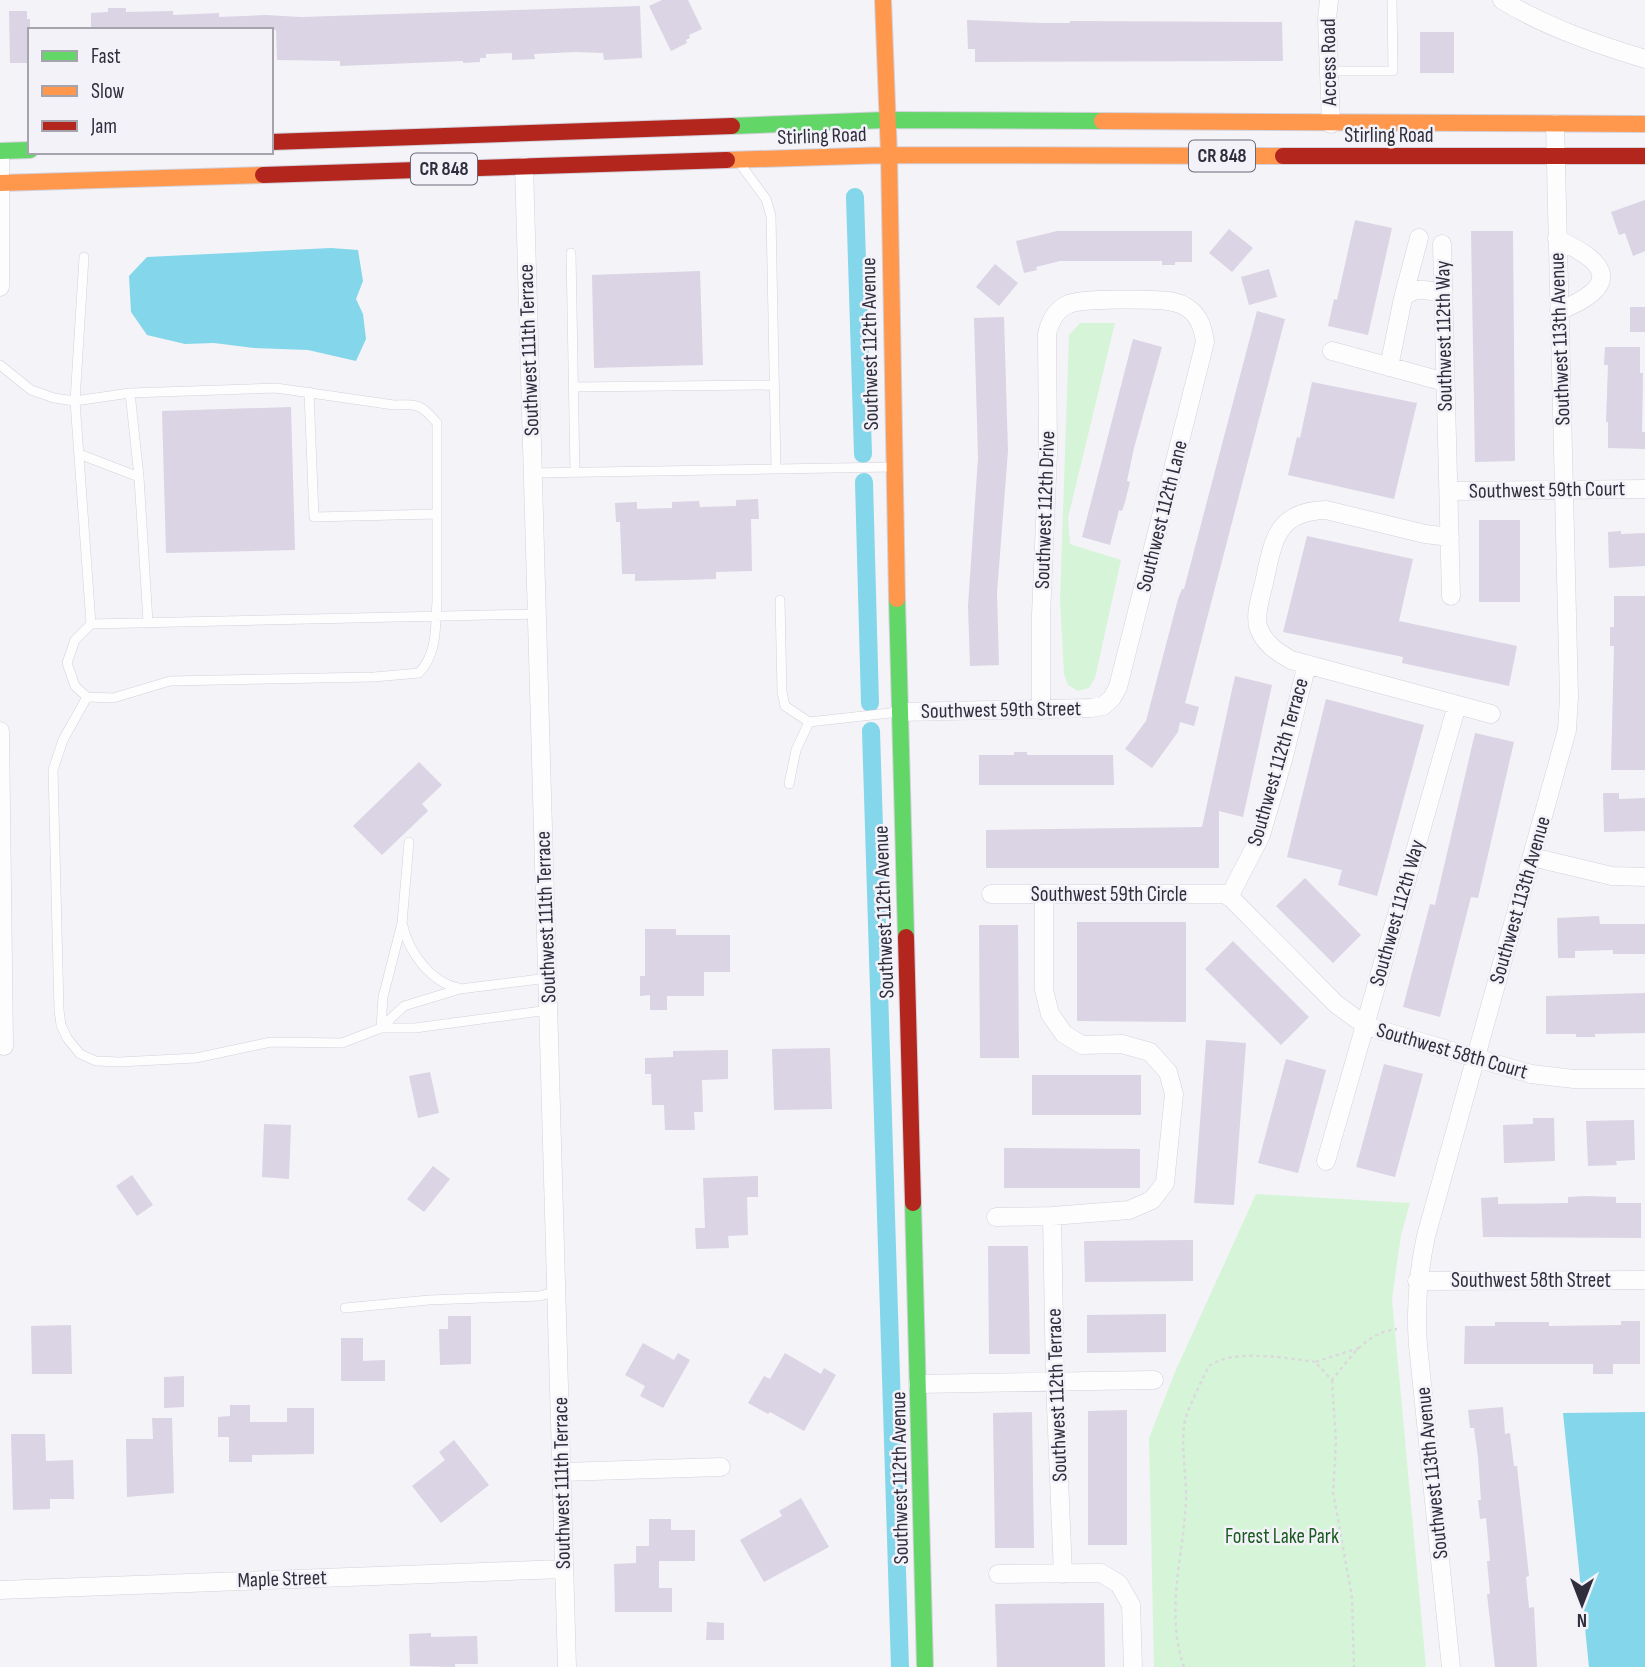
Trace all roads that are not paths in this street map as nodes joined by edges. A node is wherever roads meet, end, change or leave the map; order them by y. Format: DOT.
graph roads {
  1 [pos="883,0"];
  2 [pos="1329,0"];
  3 [pos="1392,0"];
  4 [pos="1502,0"];
  5 [pos="1645,59"];
  6 [pos="1329,71"];
  7 [pos="886,120"];
  8 [pos="1331,124"];
  9 [pos="1555,124"];
  10 [pos="1645,124"];
  11 [pos="273,142"];
  12 [pos="28,150"];
  13 [pos="0,151"];
  14 [pos="889,155"];
  15 [pos="1556,156"];
  16 [pos="1645,156"];
  17 [pos="0,159"];
  18 [pos="737,160"];
  19 [pos="524,166"];
  20 [pos="0,183"];
  21 [pos="1419,238"];
  22 [pos="1557,239"];
  23 [pos="1442,244"];
  24 [pos="571,253"];
  25 [pos="84,257"];
  26 [pos="0,286"];
  27 [pos="1443,294"];
  28 [pos="1403,298"];
  29 [pos="1559,311"];
  30 [pos="1056,312"];
  31 [pos="1332,351"];
  32 [pos="0,365"];
  33 [pos="1389,366"];
  34 [pos="1445,382"];
  35 [pos="775,385"];
  36 [pos="573,387"];
  37 [pos="309,392"];
  38 [pos="130,393"];
  39 [pos="75,401"];
  40 [pos="79,454"];
  41 [pos="893,467"];
  42 [pos="776,469"];
  43 [pos="533,473"];
  44 [pos="575,473"];
  45 [pos="139,477"];
  46 [pos="1564,489"];
  47 [pos="1645,489"];
  48 [pos="1449,491"];
  49 [pos="437,514"];
  50 [pos="1450,537"];
  51 [pos="1451,596"];
  52 [pos="780,600"];
  53 [pos="537,614"];
  54 [pos="436,617"];
  55 [pos="148,622"];
  56 [pos="91,624"];
  57 [pos="1307,664"];
  58 [pos="88,697"];
  59 [pos="1457,705"];
  60 [pos="1103,706"];
  61 [pos="1041,710"];
  62 [pos="899,712"];
  63 [pos="1491,714"];
  64 [pos="808,722"];
  65 [pos="0,731"];
  66 [pos="789,783"];
  67 [pos="409,842"];
  68 [pos="1532,857"];
  69 [pos="1645,877"];
  70 [pos="1,883"];
  71 [pos="991,894"];
  72 [pos="1044,894"];
  73 [pos="1228,896"];
  74 [pos="402,923"];
  75 [pos="548,978"];
  76 [pos="460,989"];
  77 [pos="549,1010"];
  78 [pos="1366,1027"];
  79 [pos="381,1028"];
  80 [pos="2,1041"];
  81 [pos="1476,1058"];
  82 [pos="1645,1079"];
  83 [pos="1326,1161"];
  84 [pos="1052,1216"];
  85 [pos="996,1217"];
  86 [pos="1645,1280"];
  87 [pos="1418,1281"];
  88 [pos="556,1292"];
  89 [pos="345,1307"];
  90 [pos="1154,1380"];
  91 [pos="1055,1381"];
  92 [pos="918,1384"];
  93 [pos="721,1467"];
  94 [pos="562,1472"];
  95 [pos="564,1569"];
  96 [pos="998,1574"];
  97 [pos="1063,1574"];
  98 [pos="0,1590"];
  99 [pos="567,1667"];
  100 [pos="925,1667"];
  101 [pos="1133,1667"];
  102 [pos="1451,1667"];
  1 -- 7 [label="main road, Southwest 112th Avenue"];
  2 -- 6 [label="street, Access Road"];
  3 -- 6 [label="lane"];
  4 -- 5 [label="street"];
  6 -- 8 [label="street, Access Road"];
  7 -- 8 [label="main road, Stirling Road / CR 848"];
  7 -- 11 [label="main road, Stirling Road / CR 848"];
  7 -- 14 [label="main road, Southwest 112th Avenue"];
  8 -- 9 [label="main road, Stirling Road / CR 848"];
  9 -- 10 [label="main road, Stirling Road / CR 848"];
  9 -- 15 [label="street, Southwest 113th Avenue"];
  12 -- 13 [label="main road"];
  14 -- 15 [label="main road, Stirling Road / CR 848"];
  14 -- 18 [label="main road, Stirling Road / CR 848"];
  14 -- 41 [label="main road, Southwest 112th Avenue"];
  15 -- 16 [label="main road, Stirling Road / CR 848"];
  15 -- 22 [label="street, Southwest 113th Avenue"];
  17 -- 20 [label="street"];
  18 -- 19 [label="main road, Stirling Road / CR 848"];
  18 -- 35 [label="lane"];
  19 -- 20 [label="main road, Stirling Road / CR 848"];
  19 -- 43 [label="street, Southwest 111th Terrace"];
  20 -- 26 [label="street"];
  21 -- 28 [label="street"];
  22 -- 29 [label="street, Southwest 113th Avenue"];
  22 -- 29 [label="street"];
  23 -- 27 [label="street, Southwest 112th Way"];
  24 -- 36 [label="lane"];
  25 -- 39 [label="lane"];
  27 -- 28 [label="street"];
  27 -- 34 [label="street, Southwest 112th Way"];
  28 -- 33 [label="street"];
  29 -- 46 [label="street, Southwest 113th Avenue"];
  30 -- 60 [label="street, Southwest 112th Lane"];
  30 -- 61 [label="street, Southwest 112th Drive"];
  31 -- 33 [label="street"];
  32 -- 39 [label="lane"];
  33 -- 34 [label="street"];
  34 -- 48 [label="street, Southwest 112th Way"];
  35 -- 36 [label="lane"];
  35 -- 42 [label="lane"];
  36 -- 44 [label="lane"];
  37 -- 38 [label="lane"];
  37 -- 49 [label="lane"];
  37 -- 49 [label="lane"];
  38 -- 39 [label="lane"];
  38 -- 45 [label="lane"];
  39 -- 40 [label="lane"];
  40 -- 45 [label="lane"];
  40 -- 56 [label="lane"];
  41 -- 42 [label="lane"];
  41 -- 62 [label="main road, Southwest 112th Avenue"];
  42 -- 44 [label="lane"];
  43 -- 44 [label="lane"];
  43 -- 53 [label="street, Southwest 111th Terrace"];
  45 -- 55 [label="lane"];
  46 -- 47 [label="street, Southwest 59th Court"];
  46 -- 48 [label="street, Southwest 59th Court"];
  46 -- 68 [label="street, Southwest 113th Avenue"];
  48 -- 50 [label="street, Southwest 112th Way"];
  49 -- 54 [label="lane"];
  50 -- 51 [label="street, Southwest 112th Way"];
  50 -- 57 [label="street"];
  52 -- 64 [label="lane"];
  53 -- 54 [label="lane"];
  53 -- 75 [label="street, Southwest 111th Terrace"];
  54 -- 55 [label="lane"];
  54 -- 58 [label="lane"];
  55 -- 56 [label="lane"];
  56 -- 58 [label="lane"];
  57 -- 59 [label="street"];
  57 -- 73 [label="street, Southwest 112th Terrace"];
  58 -- 79 [label="lane"];
  59 -- 63 [label="street"];
  59 -- 78 [label="street, Southwest 112th Way"];
  60 -- 61 [label="street, Southwest 59th Street"];
  61 -- 62 [label="street, Southwest 59th Street"];
  62 -- 64 [label="lane"];
  62 -- 92 [label="main road, Southwest 112th Avenue"];
  64 -- 66 [label="lane"];
  65 -- 70 [label="street"];
  67 -- 74 [label="lane"];
  68 -- 69 [label="street"];
  68 -- 81 [label="street, Southwest 113th Avenue"];
  70 -- 80 [label="street"];
  71 -- 72 [label="street, Southwest 59th Circle"];
  72 -- 73 [label="street, Southwest 59th Circle"];
  72 -- 84 [label="street"];
  73 -- 78 [label="street, Southwest 58th Court"];
  74 -- 76 [label="lane"];
  74 -- 79 [label="lane"];
  75 -- 76 [label="lane"];
  75 -- 77 [label="street, Southwest 111th Terrace"];
  76 -- 79 [label="lane"];
  77 -- 79 [label="lane"];
  77 -- 88 [label="street, Southwest 111th Terrace"];
  78 -- 81 [label="street, Southwest 58th Court"];
  78 -- 83 [label="street, Southwest 112th Way"];
  81 -- 82 [label="street, Southwest 58th Court"];
  81 -- 87 [label="street, Southwest 113th Avenue"];
  84 -- 85 [label="street"];
  84 -- 91 [label="street, Southwest 112th Terrace"];
  86 -- 87 [label="street, Southwest 58th Street"];
  87 -- 102 [label="street, Southwest 113th Avenue"];
  88 -- 89 [label="lane"];
  88 -- 94 [label="street, Southwest 111th Terrace"];
  90 -- 91 [label="street"];
  91 -- 92 [label="street"];
  91 -- 97 [label="street, Southwest 112th Terrace"];
  92 -- 100 [label="main road, Southwest 112th Avenue"];
  93 -- 94 [label="street"];
  94 -- 95 [label="street, Southwest 111th Terrace"];
  95 -- 98 [label="street, Maple Street"];
  95 -- 99 [label="street, Southwest 111th Terrace"];
  96 -- 97 [label="street"];
  97 -- 101 [label="street"];
}
